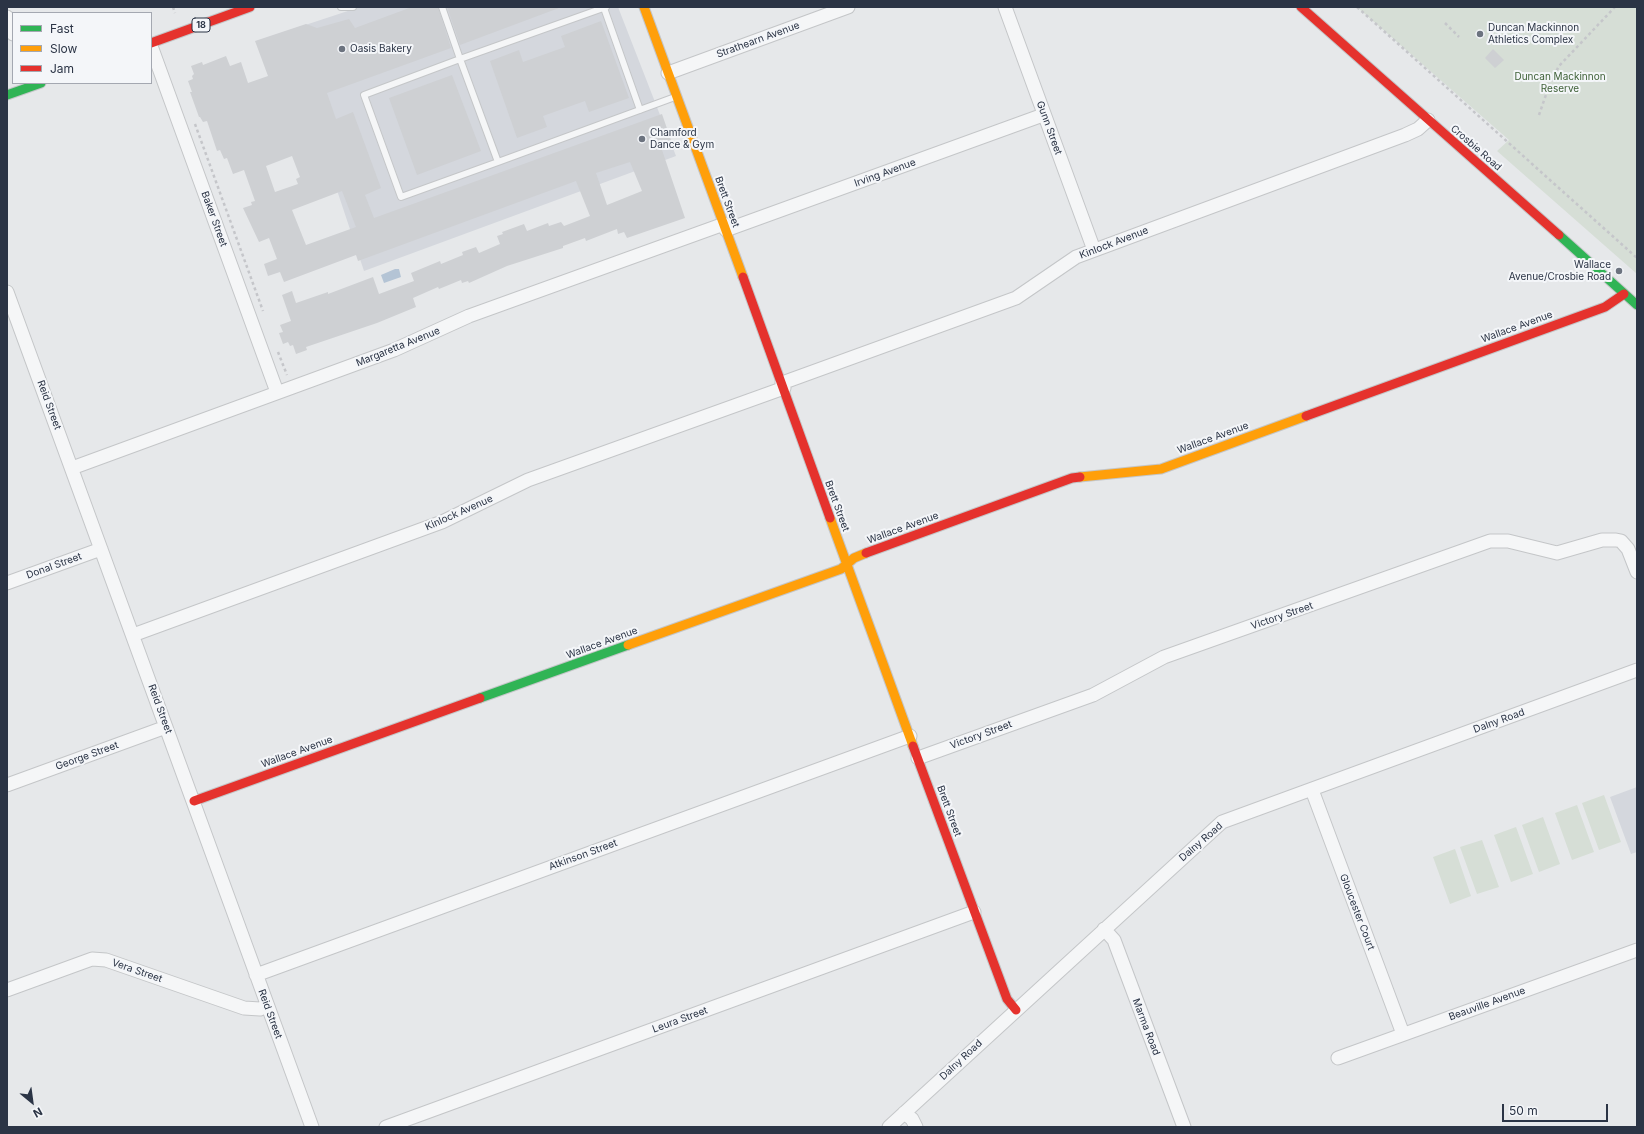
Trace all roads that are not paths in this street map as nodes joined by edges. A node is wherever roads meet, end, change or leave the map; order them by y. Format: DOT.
graph roads {
  1 [pos="250,7"];
  2 [pos="341,7"];
  3 [pos="353,7"];
  4 [pos="442,7"];
  5 [pos="605,7"];
  6 [pos="644,7"];
  7 [pos="848,7"];
  8 [pos="1005,7"];
  9 [pos="1301,7"];
  10 [pos="7,17"];
  11 [pos="12,31"];
  12 [pos="152,45"];
  13 [pos="152,48"];
  14 [pos="460,59"];
  15 [pos="668,73"];
  16 [pos="34,84"];
  17 [pos="7,95"];
  18 [pos="677,96"];
  19 [pos="640,110"];
  20 [pos="1044,115"];
  21 [pos="1428,120"];
  22 [pos="498,162"];
  23 [pos="725,227"];
  24 [pos="1094,250"];
  25 [pos="7,292"];
  26 [pos="1624,294"];
  27 [pos="1637,305"];
  28 [pos="783,386"];
  29 [pos="277,392"];
  30 [pos="72,468"];
  31 [pos="101,549"];
  32 [pos="846,564"];
  33 [pos="1637,572"];
  34 [pos="7,583"];
  35 [pos="133,635"];
  36 [pos="1637,670"];
  37 [pos="166,727"];
  38 [pos="910,736"];
  39 [pos="918,758"];
  40 [pos="7,785"];
  41 [pos="1312,790"];
  42 [pos="194,801"];
  43 [pos="974,912"];
  44 [pos="1104,929"];
  45 [pos="1637,950"];
  46 [pos="256,975"];
  47 [pos="7,990"];
  48 [pos="267,1006"];
  49 [pos="1016,1010"];
  50 [pos="1403,1034"];
  51 [pos="1338,1058"];
  52 [pos="904,1113"];
  53 [pos="312,1127"];
  54 [pos="386,1127"];
  55 [pos="889,1127"];
  56 [pos="916,1127"];
  57 [pos="1184,1127"];
  1 -- 12 [label="main road, 18"];
  2 -- 3 [label="lane"];
  4 -- 14 [label="lane"];
  5 -- 14 [label="lane"];
  5 -- 19 [label="lane"];
  6 -- 15 [label="main road, Brett Street"];
  7 -- 15 [label="street, Strathearn Avenue"];
  8 -- 20 [label="street, Gunn Street"];
  9 -- 21 [label="main road, Crosbie Road"];
  10 -- 11 [label="street"];
  13 -- 29 [label="street, Baker Street"];
  14 -- 22 [label="lane"];
  14 -- 22 [label="lane"];
  15 -- 18 [label="main road, Brett Street"];
  16 -- 17 [label="main road"];
  18 -- 19 [label="lane"];
  18 -- 23 [label="main road, Brett Street"];
  19 -- 22 [label="lane"];
  20 -- 23 [label="street, Irving Avenue"];
  20 -- 24 [label="street, Gunn Street"];
  21 -- 24 [label="street, Kinlock Avenue"];
  21 -- 26 [label="main road, Crosbie Road"];
  23 -- 28 [label="main road, Brett Street"];
  23 -- 29 [label="street, Margaretta Avenue"];
  24 -- 28 [label="street, Kinlock Avenue"];
  25 -- 30 [label="street, Reid Street"];
  26 -- 27 [label="main road, Crosbie Road"];
  26 -- 32 [label="main road, Wallace Avenue"];
  28 -- 32 [label="main road, Brett Street"];
  28 -- 35 [label="street, Kinlock Avenue"];
  29 -- 30 [label="street, Margaretta Avenue"];
  30 -- 31 [label="street, Reid Street"];
  31 -- 34 [label="street, Donal Street"];
  31 -- 35 [label="street, Reid Street"];
  32 -- 38 [label="main road, Brett Street"];
  32 -- 42 [label="main road, Wallace Avenue"];
  33 -- 39 [label="street, Victory Street"];
  35 -- 37 [label="street, Reid Street"];
  36 -- 41 [label="street, Dalny Road"];
  37 -- 40 [label="street, George Street"];
  37 -- 42 [label="street, Reid Street"];
  38 -- 39 [label="main road, Brett Street"];
  38 -- 46 [label="street, Atkinson Street"];
  39 -- 43 [label="main road, Brett Street"];
  41 -- 44 [label="street, Dalny Road"];
  41 -- 50 [label="street, Gloucester Court"];
  42 -- 46 [label="street, Reid Street"];
  43 -- 49 [label="main road, Brett Street"];
  43 -- 54 [label="street, Leura Street"];
  44 -- 49 [label="street, Dalny Road"];
  44 -- 57 [label="street, Marma Road"];
  45 -- 50 [label="street, Beauville Avenue"];
  46 -- 48 [label="street, Reid Street"];
  47 -- 48 [label="street, Vera Street"];
  48 -- 53 [label="street, Reid Street"];
  49 -- 52 [label="street, Dalny Road"];
  50 -- 51 [label="street, Beauville Avenue"];
  52 -- 55 [label="street, Dalny Road"];
  52 -- 56 [label="street"];
}
